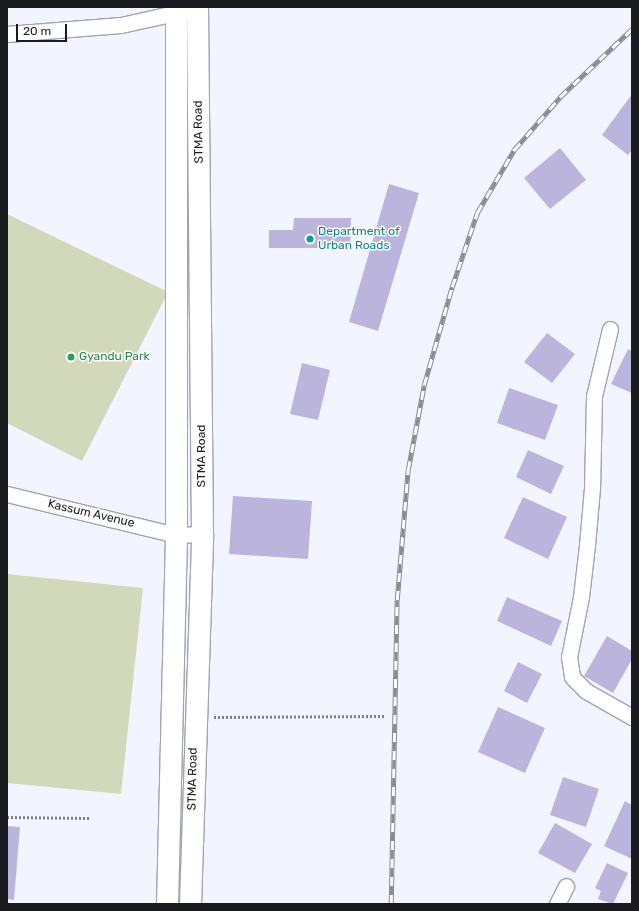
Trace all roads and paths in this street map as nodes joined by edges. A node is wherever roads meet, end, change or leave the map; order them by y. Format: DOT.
graph roads {
  1 [pos="197,7"];
  2 [pos="182,9"];
  3 [pos="7,34"];
  4 [pos="610,329"];
  5 [pos="7,494"];
  6 [pos="202,534"];
  7 [pos="176,535"];
  8 [pos="386,716"];
  9 [pos="195,717"];
  10 [pos="632,717"];
  11 [pos="7,817"];
  12 [pos="90,818"];
  13 [pos="566,886"];
  14 [pos="167,904"];
  15 [pos="190,904"];
  16 [pos="557,904"];
  1 -- 6 [label="main road, STMA Road"];
  2 -- 3 [label="street"];
  2 -- 7 [label="main road, STMA Road"];
  4 -- 10 [label="street"];
  5 -- 7 [label="street, Kassum Avenue"];
  6 -- 7 [label="street, Kassum Avenue"];
  6 -- 9 [label="main road, STMA Road"];
  7 -- 14 [label="main road, STMA Road"];
  8 -- 9 [label="path"];
  9 -- 15 [label="main road, STMA Road"];
  11 -- 12 [label="path"];
  13 -- 16 [label="street"];
}
